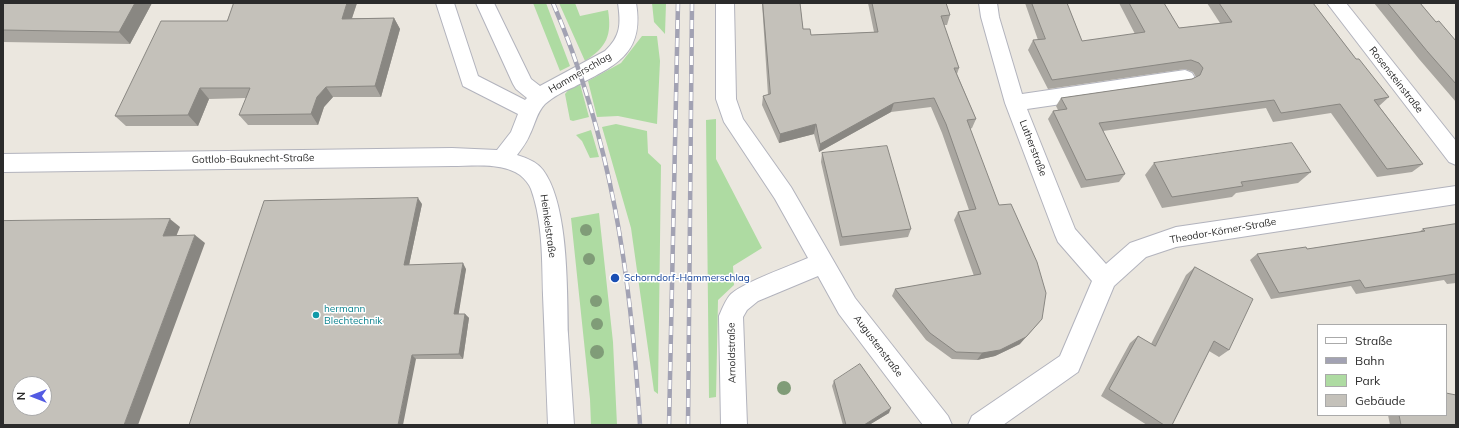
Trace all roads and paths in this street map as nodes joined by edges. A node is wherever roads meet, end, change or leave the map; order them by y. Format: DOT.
graph roads {
  1 [pos="445,3"];
  2 [pos="485,3"];
  3 [pos="627,3"];
  4 [pos="725,3"];
  5 [pos="988,3"];
  6 [pos="1336,3"];
  7 [pos="1185,78"];
  8 [pos="1015,103"];
  9 [pos="534,104"];
  10 [pos="1456,156"];
  11 [pos="503,159"];
  12 [pos="3,163"];
  13 [pos="1456,195"];
  14 [pos="822,264"];
  15 [pos="1105,279"];
  16 [pos="561,425"];
  17 [pos="734,425"];
  18 [pos="939,425"];
  19 [pos="981,425"];
  1 -- 9 [label="street"];
  2 -- 9 [label="street"];
  3 -- 9 [label="street, Hammerschlag"];
  4 -- 14 [label="street, Augustenstraße"];
  5 -- 8 [label="street, Lutherstraße"];
  6 -- 10 [label="street, Rosensteinstraße"];
  7 -- 8 [label="street"];
  8 -- 15 [label="street, Lutherstraße"];
  9 -- 11 [label="street"];
  11 -- 12 [label="street, Gottlob-Bauknecht-Straße"];
  11 -- 16 [label="street, Heinkelstraße"];
  13 -- 15 [label="street, Theodor-Körner-Straße"];
  14 -- 17 [label="street, Arnoldstraße"];
  14 -- 18 [label="street, Augustenstraße"];
  15 -- 19 [label="street, Theodor-Körner-Straße"];
}
